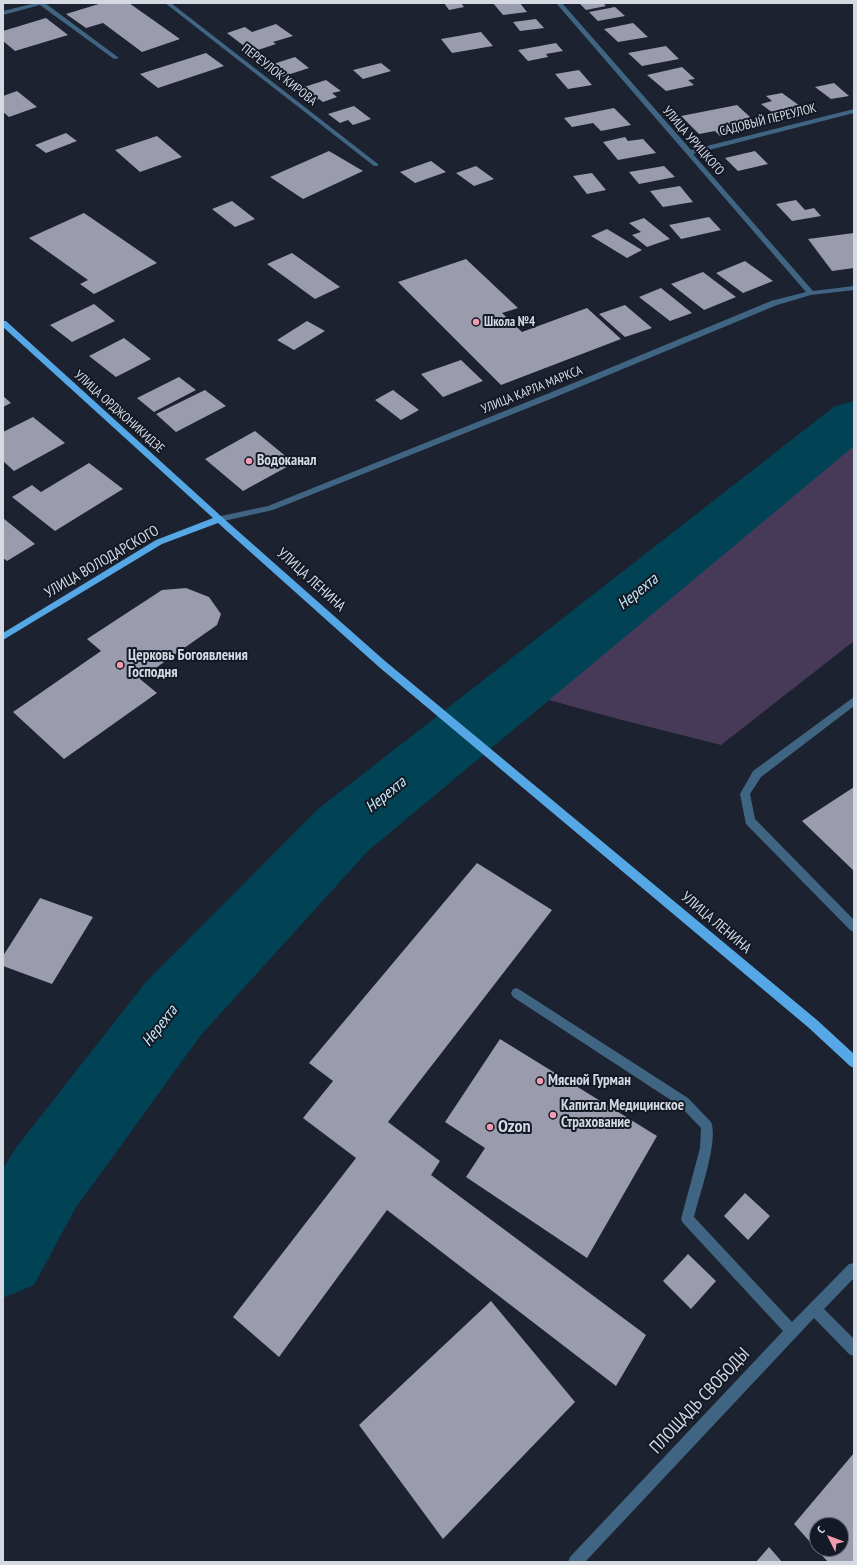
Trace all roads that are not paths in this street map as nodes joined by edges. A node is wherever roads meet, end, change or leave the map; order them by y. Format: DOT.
graph roads {
  1 [pos="42,3"];
  2 [pos="168,3"];
  3 [pos="559,3"];
  4 [pos="3,13"];
  5 [pos="116,58"];
  6 [pos="854,111"];
  7 [pos="688,153"];
  8 [pos="376,165"];
  9 [pos="854,288"];
  10 [pos="811,293"];
  11 [pos="3,323"];
  12 [pos="219,519"];
  13 [pos="3,637"];
  14 [pos="854,701"];
  15 [pos="854,927"];
  16 [pos="517,992"];
  17 [pos="854,1062"];
  18 [pos="854,1268"];
  19 [pos="814,1308"];
  20 [pos="792,1331"];
  21 [pos="854,1349"];
  22 [pos="575,1562"];
  1 -- 4 [label="street"];
  1 -- 5 [label="street"];
  2 -- 8 [label="street, ПЕРЕУЛОК КИРОВА"];
  3 -- 7 [label="street, УЛИЦА УРИЦКОГО"];
  6 -- 7 [label="street, САДОВЫЙ ПЕРЕУЛОК"];
  7 -- 10 [label="street, УЛИЦА УРИЦКОГО"];
  9 -- 10 [label="street, УЛИЦА КАРЛА МАРКСА"];
  10 -- 12 [label="street, УЛИЦА КАРЛА МАРКСА"];
  11 -- 12 [label="main road, УЛИЦА ОРДЖОНИКИДЗЕ"];
  12 -- 13 [label="main road, УЛИЦА ВОЛОДАРСКОГО"];
  12 -- 17 [label="main road, УЛИЦА ЛЕНИНА"];
  14 -- 15 [label="street"];
  16 -- 20 [label="street"];
  18 -- 19 [label="street, ПЛОЩАДЬ СВОБОДЫ"];
  19 -- 20 [label="street, ПЛОЩАДЬ СВОБОДЫ"];
  19 -- 21 [label="street"];
  20 -- 22 [label="street, ПЛОЩАДЬ СВОБОДЫ"];
}
